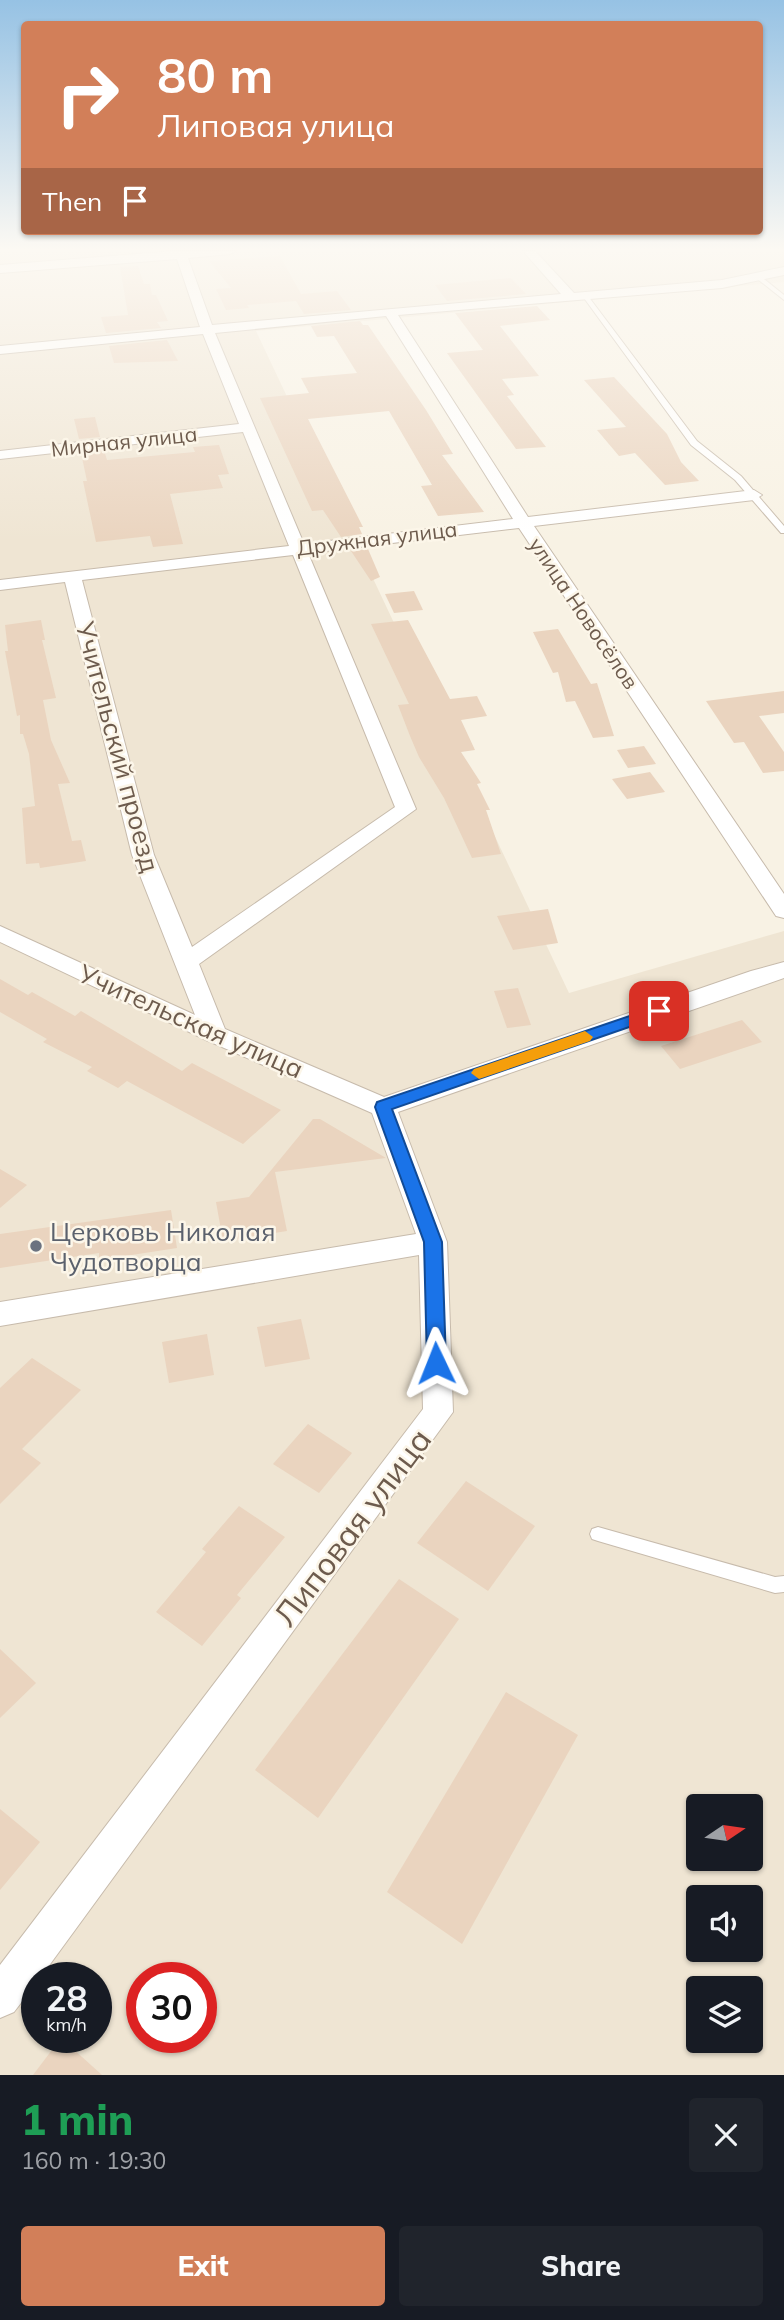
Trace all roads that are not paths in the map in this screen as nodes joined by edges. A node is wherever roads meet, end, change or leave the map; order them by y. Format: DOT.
graph roads {
  1 [pos="24,348"];
  2 [pos="215,348"];
  3 [pos="413,348"];
  4 [pos="624,348"];
  5 [pos="0,350"];
  6 [pos="247,427"];
  7 [pos="0,455"];
  8 [pos="754,495"];
  9 [pos="522,521"];
  10 [pos="784,531"];
  11 [pos="297,548"];
  12 [pos="72,576"];
  13 [pos="0,585"];
  14 [pos="784,911"];
  15 [pos="0,933"];
  16 [pos="186,962"];
  17 [pos="784,970"];
  18 [pos="215,1034"];
  19 [pos="383,1107"];
  20 [pos="433,1242"];
  21 [pos="0,1314"];
  22 [pos="598,1534"];
  23 [pos="784,1584"];
  24 [pos="0,1998"];
  1 -- 5 [label="street"];
  2 -- 6 [label="street"];
  3 -- 9 [label="street, улица Новосёлов"];
  4 -- 8 [label="lane"];
  6 -- 7 [label="street, Мирная улица"];
  6 -- 11 [label="street"];
  8 -- 9 [label="street, Дружная улица"];
  8 -- 10 [label="lane"];
  9 -- 11 [label="street, Дружная улица"];
  9 -- 14 [label="street, улица Новосёлов"];
  11 -- 12 [label="street, Дружная улица"];
  11 -- 16 [label="street"];
  12 -- 13 [label="street, Дружная улица"];
  12 -- 16 [label="street, Учительский проезд"];
  15 -- 18 [label="street, Учительская улица"];
  16 -- 18 [label="street, Учительский проезд"];
  17 -- 19 [label="street"];
  18 -- 19 [label="street, Учительская улица"];
  19 -- 20 [label="street, Липовая улица"];
  20 -- 21 [label="street"];
  20 -- 24 [label="street, Липовая улица"];
  22 -- 23 [label="lane"];
}
